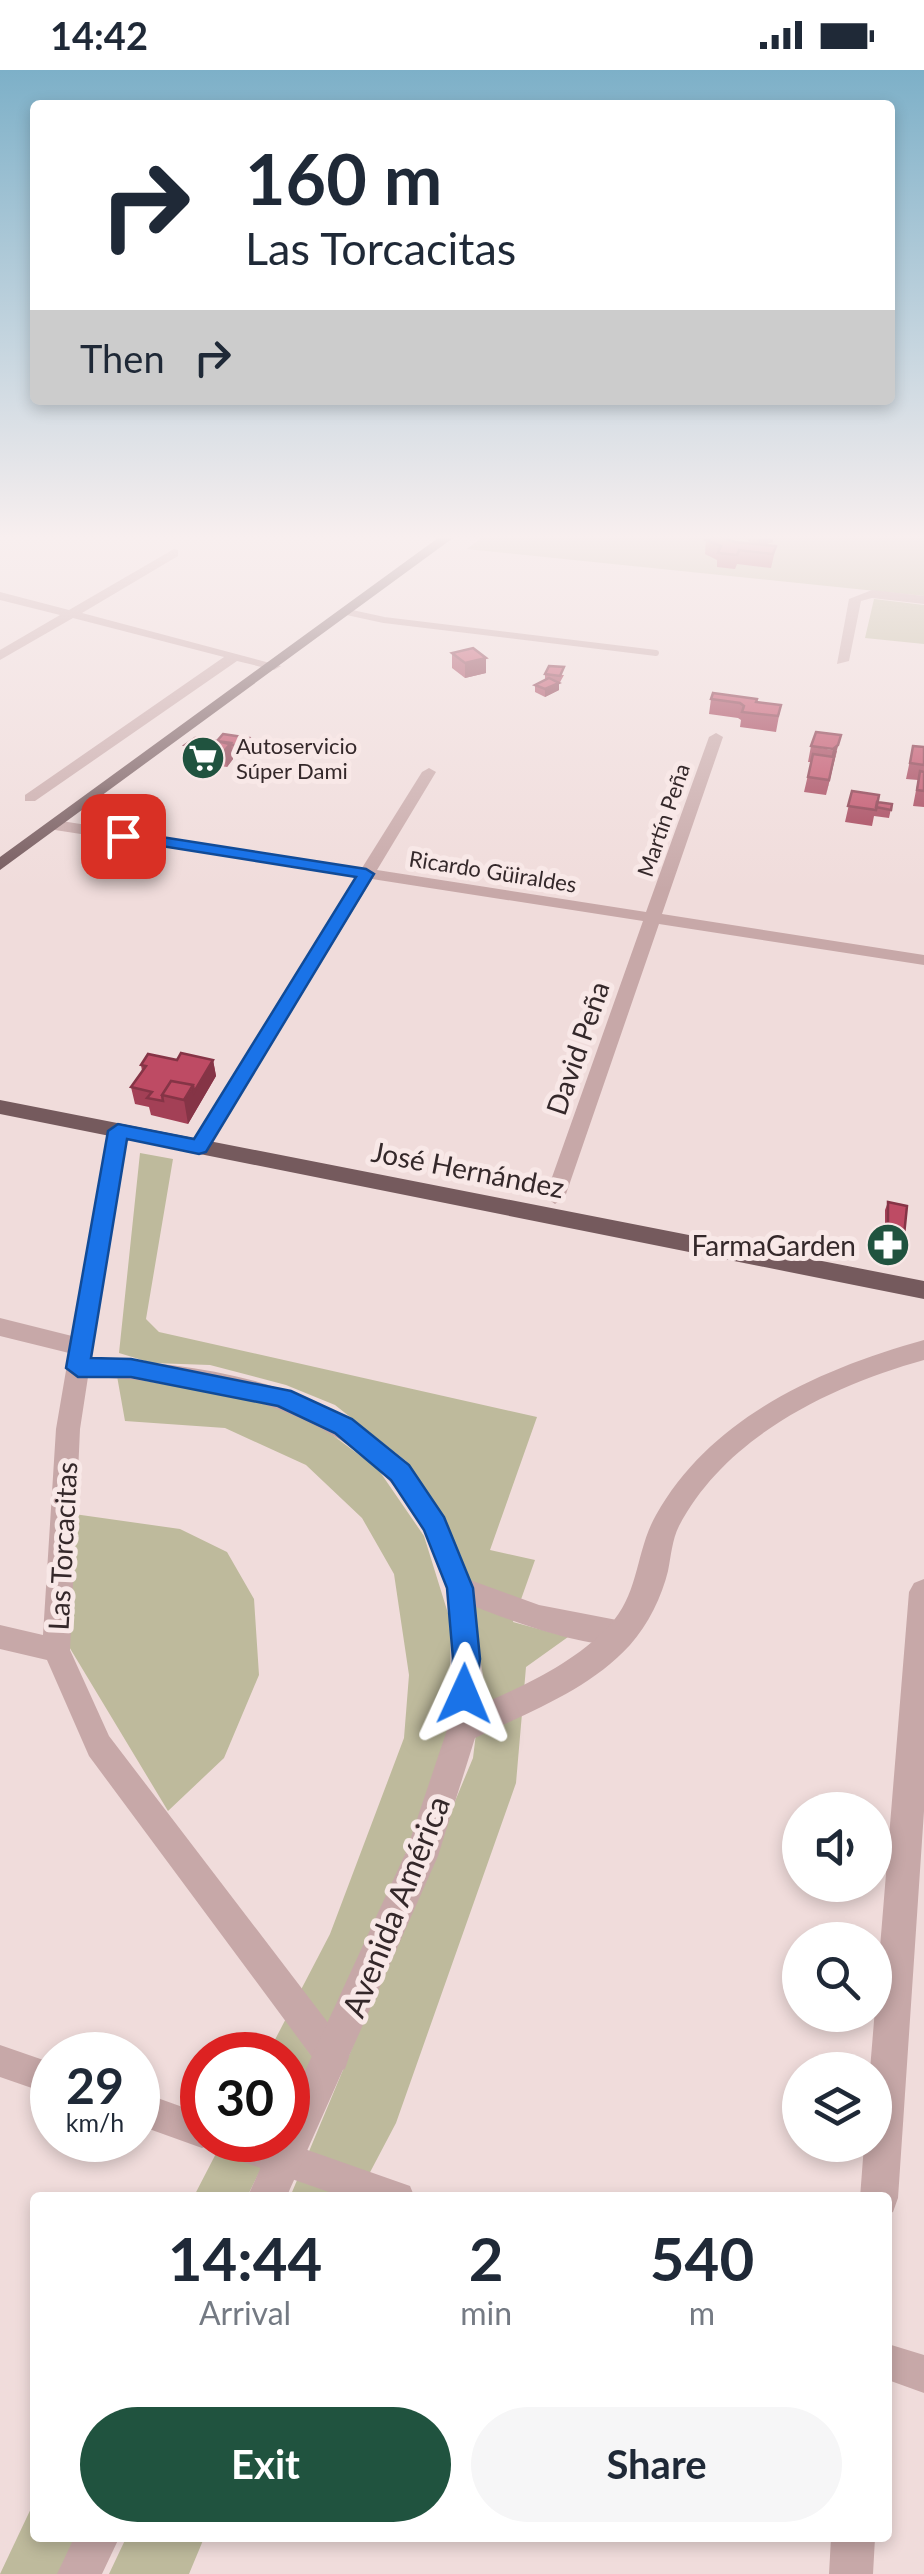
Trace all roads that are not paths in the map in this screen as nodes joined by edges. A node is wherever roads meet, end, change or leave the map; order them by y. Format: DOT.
graph roads {
  1 [pos="231,655"];
  2 [pos="289,655"];
  3 [pos="843,655"];
  4 [pos="235,656"];
  5 [pos="842,661"];
  6 [pos="274,666"];
  7 [pos="716,737"];
  8 [pos="429,772"];
  9 [pos="30,798"];
  10 [pos="54,825"];
  11 [pos="0,865"];
  12 [pos="366,874"];
  13 [pos="652,918"];
  14 [pos="924,960"];
  15 [pos="0,1108"];
  16 [pos="118,1131"];
  17 [pos="199,1147"];
  18 [pos="554,1197"];
  19 [pos="924,1290"];
  20 [pos="0,1327"];
  21 [pos="924,1350"];
  22 [pos="79,1357"];
  23 [pos="460,1588"];
  24 [pos="924,1592"];
  25 [pos="622,1633"];
  26 [pos="0,1638"];
  27 [pos="56,1650"];
  28 [pos="462,1728"];
  29 [pos="913,1878"];
  30 [pos="332,2057"];
  31 [pos="0,2061"];
  32 [pos="30,2071"];
  33 [pos="310,2105"];
  34 [pos="284,2162"];
  35 [pos="291,2162"];
  36 [pos="269,2192"];
  37 [pos="380,2192"];
  38 [pos="879,2192"];
  39 [pos="892,2363"];
  40 [pos="924,2374"];
  41 [pos="95,2542"];
  42 [pos="854,2542"];
  43 [pos="79,2574"];
  44 [pos="851,2574"];
  1 -- 4 [label="street"];
  2 -- 6 [label="main road"];
  3 -- 5 [label="street"];
  4 -- 6 [label="street"];
  4 -- 9 [label="street"];
  6 -- 10 [label="main road"];
  7 -- 13 [label="street, Martín Peña"];
  8 -- 12 [label="street"];
  10 -- 11 [label="main road"];
  10 -- 12 [label="street, Ricardo Güiraldes"];
  12 -- 13 [label="street, Ricardo Güiraldes"];
  12 -- 17 [label="street"];
  13 -- 14 [label="street, Ricardo Güiraldes"];
  13 -- 18 [label="street, David Peña"];
  15 -- 16 [label="main road, José Hernández"];
  16 -- 17 [label="main road, José Hernández"];
  16 -- 22 [label="street, Las Torcacitas"];
  17 -- 19 [label="main road, José Hernández"];
  20 -- 22 [label="street"];
  21 -- 25 [label="street"];
  22 -- 23 [label="street"];
  22 -- 27 [label="street, Las Torcacitas"];
  23 -- 25 [label="street"];
  23 -- 28 [label="street"];
  24 -- 29 [label="street"];
  25 -- 28 [label="street"];
  26 -- 27 [label="street"];
  27 -- 30 [label="street, Las Torcacitas"];
  28 -- 30 [label="street, Avenida América"];
  29 -- 38 [label="street"];
  30 -- 33 [label="street, Avenida América"];
  31 -- 32 [label="street"];
  34 -- 36 [label="street, Avenida América"];
  35 -- 37 [label="street"];
  39 -- 40 [label="street"];
  41 -- 43 [label="street"];
  42 -- 44 [label="street"];
}
